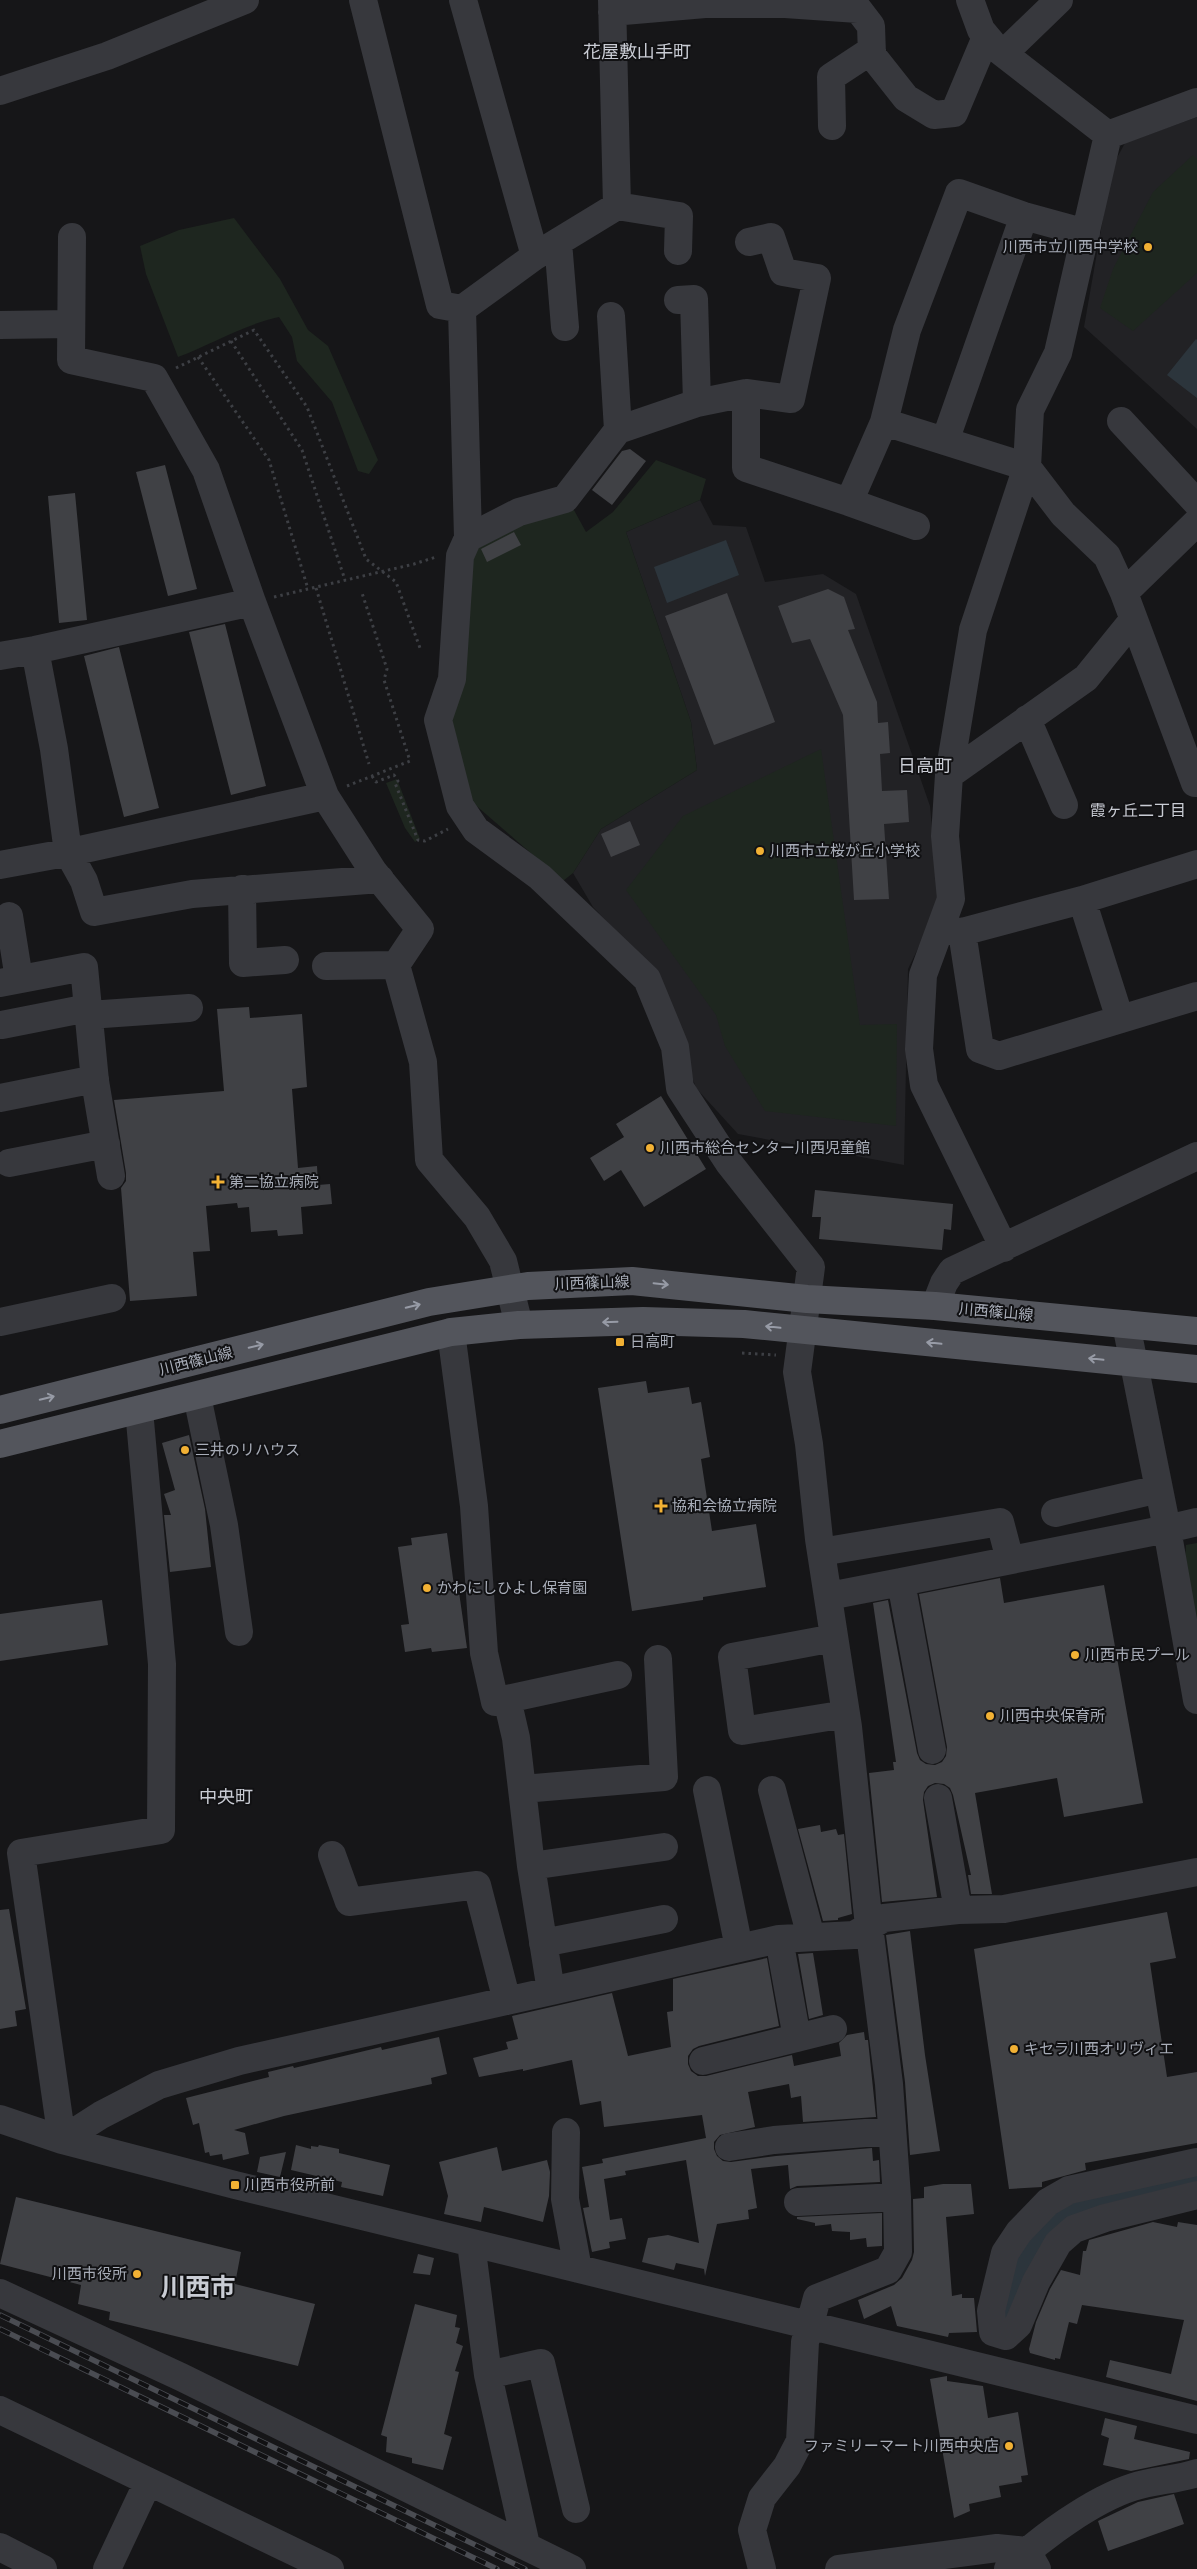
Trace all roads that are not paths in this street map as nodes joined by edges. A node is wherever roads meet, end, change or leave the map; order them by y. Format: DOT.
graph roads {
  1 [pos="244,0"];
  2 [pos="363,0"];
  3 [pos="463,0"];
  4 [pos="970,0"];
  5 [pos="1059,0"];
  6 [pos="690,3"];
  7 [pos="612,6"];
  8 [pos="995,45"];
  9 [pos="872,50"];
  10 [pos="0,91"];
  11 [pos="1197,102"];
  12 [pos="832,126"];
  13 [pos="1108,135"];
  14 [pos="617,206"];
  15 [pos="1024,216"];
  16 [pos="1086,233"];
  17 [pos="72,237"];
  18 [pos="749,242"];
  19 [pos="546,249"];
  20 [pos="678,251"];
  21 [pos="678,300"];
  22 [pos="462,309"];
  23 [pos="611,316"];
  24 [pos="71,324"];
  25 [pos="0,326"];
  26 [pos="565,328"];
  27 [pos="746,393"];
  28 [pos="698,403"];
  29 [pos="884,422"];
  30 [pos="1121,422"];
  31 [pos="618,430"];
  32 [pos="945,441"];
  33 [pos="1027,466"];
  34 [pos="849,502"];
  35 [pos="1197,504"];
  36 [pos="1197,522"];
  37 [pos="916,526"];
  38 [pos="467,542"];
  39 [pos="1124,594"];
  40 [pos="252,602"];
  41 [pos="1133,620"];
  42 [pos="35,650"];
  43 [pos="0,656"];
  44 [pos="1027,719"];
  45 [pos="948,775"];
  46 [pos="1196,783"];
  47 [pos="325,796"];
  48 [pos="1064,805"];
  49 [pos="68,852"];
  50 [pos="1197,864"];
  51 [pos="0,865"];
  52 [pos="380,879"];
  53 [pos="242,889"];
  54 [pos="1082,900"];
  55 [pos="9,916"];
  56 [pos="951,930"];
  57 [pos="285,960"];
  58 [pos="396,965"];
  59 [pos="326,966"];
  60 [pos="10,981"];
  61 [pos="1197,996"];
  62 [pos="189,1008"];
  63 [pos="89,1012"];
  64 [pos="1120,1019"];
  65 [pos="2,1025"];
  66 [pos="95,1079"];
  67 [pos="0,1098"];
  68 [pos="106,1144"];
  69 [pos="1197,1156"];
  70 [pos="9,1162"];
  71 [pos="111,1176"];
  72 [pos="1004,1248"];
  73 [pos="509,1289"];
  74 [pos="112,1298"];
  75 [pos="807,1299"];
  76 [pos="935,1306"];
  77 [pos="0,1322"];
  78 [pos="1126,1324"];
  79 [pos="519,1325"];
  80 [pos="803,1331"];
  81 [pos="1197,1331"];
  82 [pos="451,1332"];
  83 [pos="1132,1362"];
  84 [pos="1197,1369"];
  85 [pos="196,1396"];
  86 [pos="0,1410"];
  87 [pos="140,1410"];
  88 [pos="0,1444"];
  89 [pos="1159,1489"];
  90 [pos="1055,1513"];
  91 [pos="1197,1522"];
  92 [pos="1167,1529"];
  93 [pos="821,1552"];
  94 [pos="1010,1560"];
  95 [pos="901,1582"];
  96 [pos="829,1596"];
  97 [pos="239,1632"];
  98 [pos="834,1638"];
  99 [pos="658,1659"];
  100 [pos="618,1675"];
  101 [pos="507,1699"];
  102 [pos="1197,1700"];
  103 [pos="846,1714"];
  104 [pos="932,1750"];
  105 [pos="523,1789"];
  106 [pos="707,1790"];
  107 [pos="772,1790"];
  108 [pos="938,1798"];
  109 [pos="664,1848"];
  110 [pos="332,1855"];
  111 [pos="531,1866"];
  112 [pos="1197,1872"];
  113 [pos="958,1910"];
  114 [pos="664,1919"];
  115 [pos="869,1926"];
  116 [pos="811,1937"];
  117 [pos="779,1939"];
  118 [pos="543,1943"];
  119 [pos="739,1948"];
  120 [pos="551,1991"];
  121 [pos="507,2000"];
  122 [pos="833,2029"];
  123 [pos="797,2038"];
  124 [pos="704,2061"];
  125 [pos="0,2119"];
  126 [pos="892,2131"];
  127 [pos="566,2132"];
  128 [pos="62,2140"];
  129 [pos="729,2147"];
  130 [pos="1197,2162"];
  131 [pos="1197,2195"];
  132 [pos="897,2197"];
  133 [pos="798,2202"];
  134 [pos="471,2243"];
  135 [pos="578,2269"];
  136 [pos="0,2293"];
  137 [pos="809,2324"];
  138 [pos="488,2375"];
  139 [pos="0,2410"];
  140 [pos="1197,2420"];
  141 [pos="1197,2473"];
  142 [pos="148,2482"];
  143 [pos="576,2509"];
  144 [pos="526,2545"];
  145 [pos="0,2547"];
  146 [pos="1024,2563"];
  147 [pos="43,2569"];
  148 [pos="107,2569"];
  149 [pos="330,2569"];
  150 [pos="572,2569"];
  151 [pos="762,2569"];
  152 [pos="838,2569"];
  1 -- 10 [label="street"];
  2 -- 22 [label="street"];
  3 -- 19 [label="street"];
  4 -- 8 [label="street"];
  5 -- 8 [label="street"];
  6 -- 7 [label="street"];
  6 -- 9 [label="street"];
  7 -- 14 [label="street"];
  8 -- 9 [label="street"];
  8 -- 13 [label="street"];
  9 -- 12 [label="street"];
  11 -- 13 [label="street"];
  13 -- 16 [label="street"];
  14 -- 19 [label="street"];
  14 -- 20 [label="street"];
  15 -- 16 [label="street"];
  15 -- 29 [label="street"];
  15 -- 32 [label="street"];
  16 -- 33 [label="street"];
  17 -- 24 [label="street"];
  18 -- 27 [label="street"];
  19 -- 22 [label="street"];
  19 -- 26 [label="street"];
  21 -- 28 [label="street"];
  22 -- 38 [label="street"];
  23 -- 31 [label="street"];
  24 -- 25 [label="street"];
  24 -- 40 [label="street"];
  27 -- 28 [label="street"];
  27 -- 34 [label="street"];
  28 -- 31 [label="street"];
  29 -- 32 [label="street"];
  29 -- 34 [label="street"];
  30 -- 35 [label="street"];
  31 -- 38 [label="street"];
  32 -- 33 [label="street"];
  33 -- 39 [label="street"];
  33 -- 45 [label="street"];
  34 -- 37 [label="street"];
  36 -- 39 [label="street"];
  38 -- 75 [label="street"];
  39 -- 41 [label="street"];
  40 -- 42 [label="street"];
  40 -- 47 [label="street"];
  41 -- 44 [label="street"];
  41 -- 46 [label="street"];
  42 -- 43 [label="street"];
  42 -- 49 [label="street"];
  44 -- 45 [label="street"];
  44 -- 48 [label="street"];
  45 -- 56 [label="street"];
  47 -- 49 [label="street"];
  47 -- 52 [label="street"];
  49 -- 51 [label="street"];
  49 -- 53 [label="street"];
  50 -- 54 [label="street"];
  52 -- 53 [label="street"];
  52 -- 58 [label="street"];
  53 -- 57 [label="street"];
  54 -- 56 [label="street"];
  54 -- 64 [label="street"];
  55 -- 60 [label="street"];
  56 -- 64 [label="street"];
  56 -- 72 [label="street"];
  58 -- 59 [label="street"];
  58 -- 73 [label="street"];
  60 -- 63 [label="street"];
  61 -- 64 [label="street"];
  62 -- 63 [label="street"];
  63 -- 65 [label="street"];
  63 -- 66 [label="street"];
  66 -- 67 [label="street"];
  66 -- 68 [label="street"];
  68 -- 70 [label="street"];
  68 -- 71 [label="street"];
  69 -- 72 [label="street"];
  72 -- 76 [label="street"];
  73 -- 75 [label="main road, 川西篠山線, one-way"];
  73 -- 79 [label="street"];
  86 -- 73 [label="main road, 川西篠山線, one-way"];
  74 -- 77 [label="street"];
  75 -- 76 [label="main road, 川西篠山線"];
  75 -- 80 [label="street"];
  76 -- 78 [label="main road, 川西篠山線"];
  78 -- 81 [label="main road, 川西篠山線"];
  78 -- 83 [label="street"];
  80 -- 79 [label="main road, one-way"];
  79 -- 82 [label="main road"];
  83 -- 80 [label="main road, one-way"];
  80 -- 93 [label="street"];
  82 -- 85 [label="main road"];
  82 -- 101 [label="street"];
  83 -- 84 [label="main road"];
  83 -- 89 [label="street"];
  85 -- 87 [label="main road"];
  85 -- 97 [label="street"];
  87 -- 88 [label="main road"];
  87 -- 128 [label="street"];
  89 -- 90 [label="street"];
  89 -- 92 [label="street"];
  91 -- 92 [label="street"];
  92 -- 94 [label="street"];
  92 -- 102 [label="street"];
  93 -- 94 [label="street"];
  93 -- 96 [label="street"];
  94 -- 95 [label="street"];
  95 -- 96 [label="street"];
  95 -- 104 [label="street"];
  96 -- 98 [label="street"];
  98 -- 103 [label="street"];
  98 -- 103 [label="street"];
  99 -- 105 [label="street"];
  100 -- 101 [label="street"];
  101 -- 105 [label="street"];
  103 -- 115 [label="street"];
  105 -- 111 [label="street"];
  106 -- 119 [label="street"];
  107 -- 116 [label="street"];
  108 -- 113 [label="street"];
  109 -- 111 [label="street"];
  110 -- 121 [label="street"];
  111 -- 118 [label="street"];
  112 -- 113 [label="street"];
  113 -- 115 [label="street"];
  114 -- 118 [label="street"];
  115 -- 116 [label="street"];
  115 -- 126 [label="street"];
  116 -- 117 [label="street"];
  117 -- 119 [label="street"];
  117 -- 123 [label="street"];
  118 -- 120 [label="street"];
  119 -- 120 [label="street"];
  120 -- 121 [label="street"];
  121 -- 128 [label="street"];
  122 -- 123 [label="street"];
  123 -- 124 [label="street"];
  125 -- 128 [label="street"];
  126 -- 129 [label="street"];
  126 -- 132 [label="street"];
  127 -- 135 [label="street"];
  128 -- 134 [label="street"];
  130 -- 131 [label="street"];
  132 -- 133 [label="street"];
  132 -- 137 [label="street"];
  134 -- 135 [label="street"];
  134 -- 138 [label="street"];
  135 -- 137 [label="street"];
  136 -- 144 [label="street"];
  137 -- 140 [label="street"];
  137 -- 151 [label="street"];
  138 -- 143 [label="street"];
  138 -- 144 [label="street"];
  139 -- 142 [label="street"];
  141 -- 146 [label="street"];
  142 -- 148 [label="street"];
  142 -- 149 [label="street"];
  144 -- 150 [label="street"];
  145 -- 147 [label="street"];
  146 -- 152 [label="street"];
}
